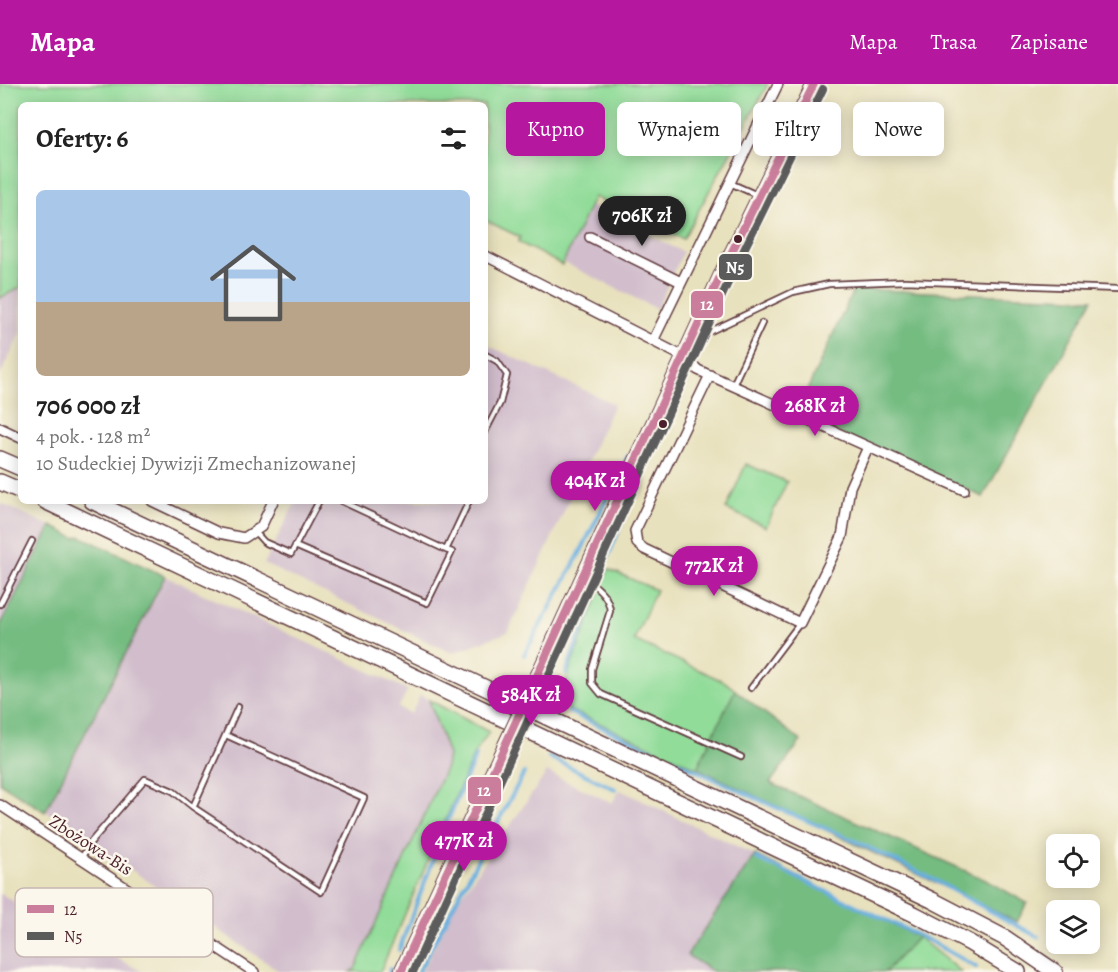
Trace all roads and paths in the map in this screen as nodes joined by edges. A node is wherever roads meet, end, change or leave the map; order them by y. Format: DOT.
graph roads {
  1 [pos="778,84"];
  2 [pos="814,84"];
  3 [pos="730,183"];
  4 [pos="759,196"];
  5 [pos="590,237"];
  6 [pos="488,257"];
  7 [pos="681,282"];
  8 [pos="1118,289"];
  9 [pos="762,323"];
  10 [pos="652,341"];
  11 [pos="691,341"];
  12 [pos="488,356"];
  13 [pos="684,357"];
  14 [pos="710,375"];
  15 [pos="733,385"];
  16 [pos="488,426"];
  17 [pos="0,428"];
  18 [pos="18,437"];
  19 [pos="868,447"];
  20 [pos="0,459"];
  21 [pos="18,467"];
  22 [pos="0,482"];
  23 [pos="18,490"];
  24 [pos="964,490"];
  25 [pos="51,504"];
  26 [pos="98,504"];
  27 [pos="159,504"];
  28 [pos="272,504"];
  29 [pos="317,504"];
  30 [pos="347,504"];
  31 [pos="468,504"];
  32 [pos="255,532"];
  33 [pos="32,542"];
  34 [pos="295,546"];
  35 [pos="446,550"];
  36 [pos="582,577"];
  37 [pos="0,604"];
  38 [pos="800,623"];
  39 [pos="751,688"];
  40 [pos="238,707"];
  41 [pos="226,735"];
  42 [pos="741,757"];
  43 [pos="0,805"];
  44 [pos="193,807"];
  45 [pos="81,858"];
  46 [pos="127,888"];
  47 [pos="213,945"];
  48 [pos="254,972"];
  49 [pos="401,972"];
  50 [pos="1018,972"];
  51 [pos="1055,972"];
  1 -- 3 [label="street"];
  2 -- 4 [label="street"];
  3 -- 4 [label="lane"];
  3 -- 7 [label="street"];
  4 -- 11 [label="street"];
  5 -- 7 [label="street"];
  6 -- 10 [label="street"];
  7 -- 10 [label="street"];
  8 -- 11 [label="lane"];
  9 -- 15 [label="lane"];
  10 -- 13 [label="street"];
  11 -- 13 [label="street"];
  12 -- 16 [label="lane"];
  13 -- 14 [label="street"];
  13 -- 36 [label="street"];
  14 -- 15 [label="street"];
  14 -- 38 [label="street"];
  15 -- 19 [label="street"];
  17 -- 18 [label="street"];
  19 -- 24 [label="street"];
  19 -- 38 [label="street"];
  20 -- 21 [label="main road"];
  22 -- 23 [label="main road"];
  25 -- 50 [label="main road"];
  26 -- 51 [label="main road"];
  27 -- 32 [label="street"];
  28 -- 32 [label="street"];
  29 -- 34 [label="lane"];
  30 -- 35 [label="lane"];
  31 -- 35 [label="lane"];
  32 -- 34 [label="lane"];
  33 -- 37 [label="lane"];
  34 -- 35 [label="lane"];
  36 -- 42 [label="lane"];
  36 -- 49 [label="street, bridge"];
  38 -- 39 [label="lane"];
  40 -- 41 [label="lane"];
  41 -- 44 [label="lane"];
  41 -- 44 [label="lane"];
  43 -- 45 [label="street, Zbożowa-Bis"];
  44 -- 45 [label="lane"];
  45 -- 46 [label="street, Zbożowa-Bis"];
  47 -- 48 [label="street, Zbożowa-Bis"];
}
